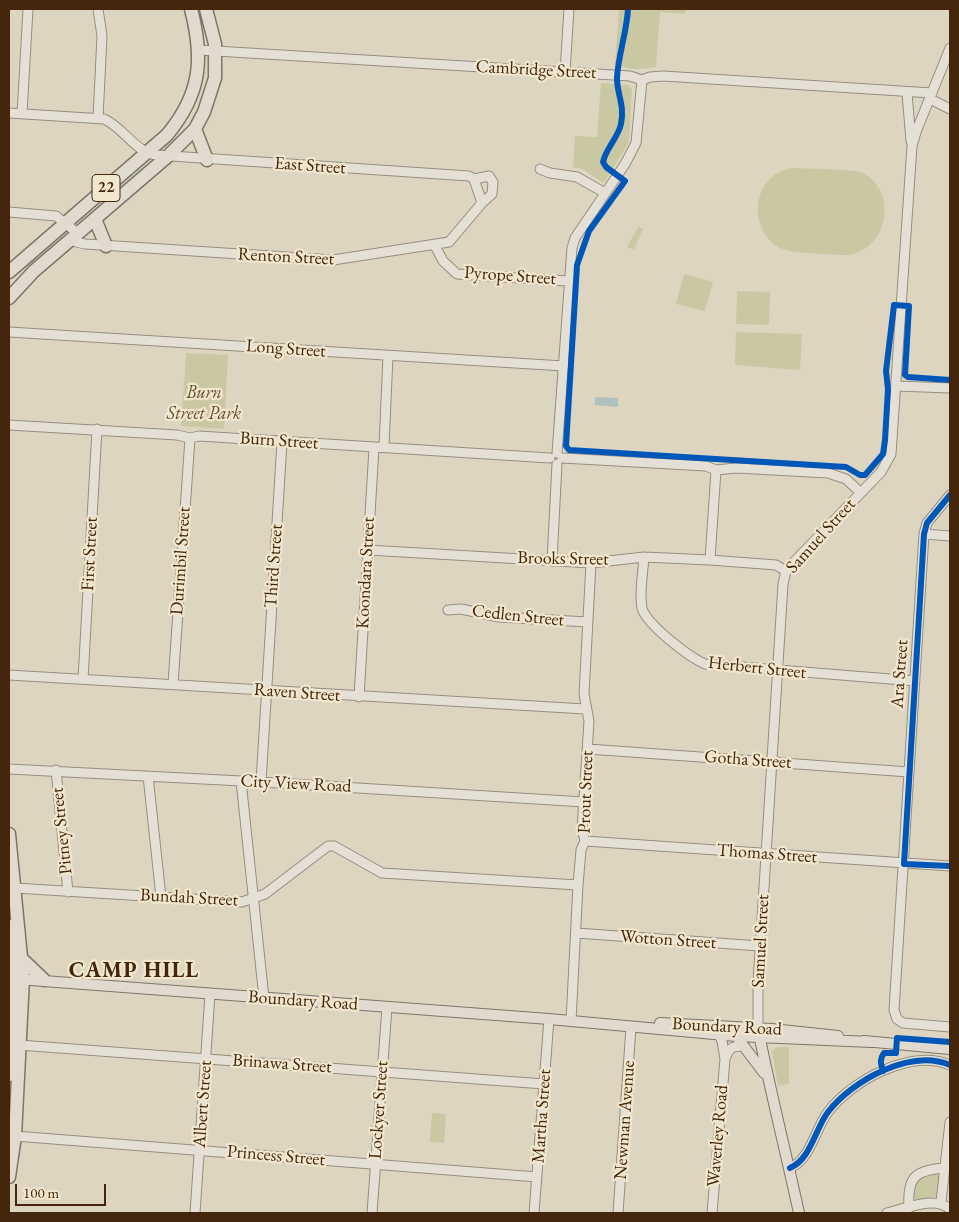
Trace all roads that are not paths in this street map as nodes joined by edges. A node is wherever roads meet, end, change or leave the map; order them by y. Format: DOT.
graph roads {
  1 [pos="28,9"];
  2 [pos="98,9"];
  3 [pos="191,9"];
  4 [pos="206,9"];
  5 [pos="569,9"];
  6 [pos="950,48"];
  7 [pos="199,50"];
  8 [pos="216,51"];
  9 [pos="565,72"];
  10 [pos="642,80"];
  11 [pos="907,93"];
  12 [pos="931,96"];
  13 [pos="950,109"];
  14 [pos="9,113"];
  15 [pos="22,114"];
  16 [pos="98,118"];
  17 [pos="195,129"];
  18 [pos="912,146"];
  19 [pos="145,153"];
  20 [pos="168,156"];
  21 [pos="207,160"];
  22 [pos="540,169"];
  23 [pos="474,179"];
  24 [pos="605,193"];
  25 [pos="482,203"];
  26 [pos="9,212"];
  27 [pos="95,219"];
  28 [pos="66,222"];
  29 [pos="76,236"];
  30 [pos="106,246"];
  31 [pos="435,246"];
  32 [pos="9,272"];
  33 [pos="568,281"];
  34 [pos="9,298"];
  35 [pos="9,332"];
  36 [pos="388,356"];
  37 [pos="564,366"];
  38 [pos="896,386"];
  39 [pos="950,388"];
  40 [pos="9,425"];
  41 [pos="97,429"];
  42 [pos="190,438"];
  43 [pos="282,442"];
  44 [pos="384,446"];
  45 [pos="374,448"];
  46 [pos="557,458"];
  47 [pos="716,470"];
  48 [pos="860,492"];
  49 [pos="950,495"];
  50 [pos="924,534"];
  51 [pos="950,536"];
  52 [pos="368,550"];
  53 [pos="644,557"];
  54 [pos="710,560"];
  55 [pos="552,561"];
  56 [pos="592,563"];
  57 [pos="786,572"];
  58 [pos="448,610"];
  59 [pos="588,622"];
  60 [pos="777,670"];
  61 [pos="9,675"];
  62 [pos="82,679"];
  63 [pos="914,681"];
  64 [pos="173,684"];
  65 [pos="266,690"];
  66 [pos="359,697"];
  67 [pos="586,709"];
  68 [pos="588,749"];
  69 [pos="772,762"];
  70 [pos="9,770"];
  71 [pos="56,770"];
  72 [pos="909,772"];
  73 [pos="148,776"];
  74 [pos="241,781"];
  75 [pos="261,782"];
  76 [pos="584,802"];
  77 [pos="9,834"];
  78 [pos="585,841"];
  79 [pos="766,854"];
  80 [pos="904,864"];
  81 [pos="950,866"];
  82 [pos="578,885"];
  83 [pos="15,888"];
  84 [pos="68,892"];
  85 [pos="161,897"];
  86 [pos="253,898"];
  87 [pos="9,926"];
  88 [pos="576,933"];
  89 [pos="760,946"];
  90 [pos="14,956"];
  91 [pos="14,977"];
  92 [pos="44,980"];
  93 [pos="210,994"];
  94 [pos="264,998"];
  95 [pos="387,1007"];
  96 [pos="549,1019"];
  97 [pos="577,1021"];
  98 [pos="950,1026"];
  99 [pos="631,1027"];
  100 [pos="759,1033"];
  101 [pos="719,1035"];
  102 [pos="736,1036"];
  103 [pos="19,1045"];
  104 [pos="743,1046"];
  105 [pos="950,1049"];
  106 [pos="206,1058"];
  107 [pos="724,1059"];
  108 [pos="950,1065"];
  109 [pos="382,1072"];
  110 [pos="9,1075"];
  111 [pos="767,1078"];
  112 [pos="544,1084"];
  113 [pos="950,1122"];
  114 [pos="15,1136"];
  115 [pos="200,1150"];
  116 [pos="375,1164"];
  117 [pos="790,1168"];
  118 [pos="945,1168"];
  119 [pos="9,1177"];
  120 [pos="537,1177"];
  121 [pos="796,1190"];
  122 [pos="941,1202"];
  123 [pos="909,1208"];
  124 [pos="950,1209"];
  125 [pos="195,1213"];
  126 [pos="372,1213"];
  127 [pos="534,1213"];
  128 [pos="618,1213"];
  129 [pos="712,1213"];
  130 [pos="799,1213"];
  131 [pos="804,1213"];
  132 [pos="887,1213"];
  1 -- 15 [label="street"];
  2 -- 16 [label="street"];
  3 -- 7 [label="highway, 22"];
  4 -- 8 [label="highway, 22"];
  5 -- 9 [label="street"];
  6 -- 12 [label="street, Samuel Street"];
  7 -- 8 [label="street, Cambridge Street"];
  7 -- 19 [label="highway, 22"];
  8 -- 9 [label="street, Cambridge Street"];
  8 -- 17 [label="highway, 22"];
  9 -- 10 [label="street, Cambridge Street"];
  10 -- 11 [label="street, Cambridge Street"];
  10 -- 24 [label="street"];
  11 -- 12 [label="street, Cambridge Street"];
  11 -- 18 [label="street, Samuel Street"];
  12 -- 13 [label="street"];
  12 -- 18 [label="street, Samuel Street"];
  14 -- 15 [label="street"];
  15 -- 16 [label="street"];
  16 -- 19 [label="street"];
  17 -- 20 [label="highway, 22"];
  17 -- 21 [label="highway"];
  18 -- 38 [label="street, Samuel Street"];
  19 -- 20 [label="street, East Street"];
  19 -- 28 [label="highway, 22"];
  20 -- 21 [label="street, East Street"];
  20 -- 27 [label="highway, 22"];
  21 -- 23 [label="street, East Street"];
  22 -- 24 [label="street"];
  23 -- 25 [label="street"];
  23 -- 25 [label="street, Renton Street"];
  24 -- 33 [label="street"];
  25 -- 31 [label="street, Renton Street"];
  26 -- 28 [label="street"];
  27 -- 29 [label="highway, 22"];
  27 -- 30 [label="highway"];
  28 -- 29 [label="street"];
  28 -- 32 [label="highway, 22"];
  29 -- 30 [label="street, Renton Street"];
  29 -- 34 [label="highway, 22"];
  30 -- 31 [label="street, Renton Street"];
  31 -- 33 [label="street, Pyrope Street"];
  33 -- 37 [label="street"];
  35 -- 36 [label="street, Long Street"];
  36 -- 37 [label="street, Long Street"];
  36 -- 44 [label="street"];
  37 -- 46 [label="street"];
  38 -- 39 [label="street"];
  38 -- 48 [label="street, Samuel Street"];
  40 -- 41 [label="street, Burn Street"];
  41 -- 42 [label="street, Burn Street"];
  41 -- 62 [label="street, First Street"];
  42 -- 43 [label="street, Burn Street"];
  42 -- 64 [label="street, Durimbil Street"];
  43 -- 45 [label="street, Burn Street"];
  43 -- 65 [label="street, Third Street"];
  44 -- 45 [label="street, Burn Street"];
  44 -- 46 [label="street, Burn Street"];
  45 -- 52 [label="street, Koondara Street"];
  46 -- 47 [label="street, Burn Street"];
  46 -- 55 [label="street"];
  47 -- 48 [label="street, Burn Street"];
  47 -- 54 [label="street"];
  48 -- 57 [label="street, Samuel Street"];
  49 -- 50 [label="street, Ara Street"];
  50 -- 51 [label="street"];
  50 -- 63 [label="street, Ara Street"];
  52 -- 55 [label="street, Brooks Street"];
  52 -- 66 [label="street, Koondara Street"];
  53 -- 54 [label="street, Brooks Street"];
  53 -- 56 [label="street, Brooks Street"];
  53 -- 60 [label="street, Herbert Street"];
  54 -- 57 [label="street, Brooks Street"];
  55 -- 56 [label="street, Brooks Street"];
  56 -- 59 [label="street, Prout Street"];
  57 -- 60 [label="street, Samuel Street"];
  58 -- 59 [label="street, Cedlen Street"];
  59 -- 67 [label="street, Prout Street"];
  60 -- 63 [label="street, Herbert Street"];
  60 -- 69 [label="street, Samuel Street"];
  61 -- 62 [label="street, Raven Street"];
  62 -- 64 [label="street, Raven Street"];
  63 -- 72 [label="street, Ara Street"];
  64 -- 65 [label="street, Raven Street"];
  65 -- 66 [label="street, Raven Street"];
  65 -- 75 [label="street, Third Street"];
  66 -- 67 [label="street, Raven Street"];
  67 -- 68 [label="street, Prout Street"];
  68 -- 69 [label="street, Gotha Street"];
  68 -- 76 [label="street, Prout Street"];
  69 -- 72 [label="street, Gotha Street"];
  69 -- 79 [label="street, Samuel Street"];
  70 -- 71 [label="street, City View Road"];
  71 -- 73 [label="street, City View Road"];
  71 -- 84 [label="street, Pitney Street"];
  72 -- 80 [label="street, Ara Street"];
  73 -- 74 [label="street, City View Road"];
  73 -- 85 [label="street"];
  74 -- 75 [label="street, City View Road"];
  74 -- 86 [label="street"];
  75 -- 76 [label="street, City View Road"];
  76 -- 78 [label="street, Prout Street"];
  77 -- 83 [label="highway"];
  78 -- 79 [label="street, Thomas Street"];
  78 -- 82 [label="street, Prout Street"];
  79 -- 80 [label="street, Thomas Street"];
  79 -- 89 [label="street, Samuel Street"];
  80 -- 81 [label="street, Thomas Street"];
  80 -- 98 [label="street, Ara Street"];
  82 -- 86 [label="street, Bundah Street"];
  82 -- 88 [label="street, Prout Street"];
  83 -- 84 [label="street, Bundah Street"];
  83 -- 90 [label="highway"];
  84 -- 85 [label="street, Bundah Street"];
  85 -- 86 [label="street, Bundah Street"];
  86 -- 94 [label="street"];
  87 -- 90 [label="highway"];
  88 -- 89 [label="street, Wotton Street"];
  88 -- 97 [label="street, Prout Street"];
  89 -- 100 [label="street, Samuel Street"];
  90 -- 91 [label="highway"];
  90 -- 92 [label="highway"];
  91 -- 92 [label="main road, Boundary Road"];
  91 -- 103 [label="highway"];
  91 -- 110 [label="highway"];
  92 -- 93 [label="main road, Boundary Road"];
  93 -- 94 [label="main road, Boundary Road"];
  93 -- 106 [label="street, Albert Street"];
  94 -- 95 [label="main road, Boundary Road"];
  95 -- 96 [label="main road, Boundary Road"];
  95 -- 109 [label="street, Lockyer Street"];
  96 -- 97 [label="main road, Boundary Road"];
  96 -- 112 [label="street, Martha Street"];
  97 -- 99 [label="main road, Boundary Road"];
  97 -- 100 [label="main road, Boundary Road"];
  99 -- 101 [label="main road, Boundary Road"];
  99 -- 128 [label="street, Newman Avenue"];
  100 -- 102 [label="main road, Boundary Road"];
  100 -- 105 [label="main road, Boundary Road"];
  100 -- 111 [label="main road"];
  101 -- 102 [label="main road, Boundary Road"];
  101 -- 107 [label="street, Waverley Road"];
  102 -- 104 [label="main road"];
  103 -- 106 [label="street, Brinawa Street"];
  103 -- 114 [label="highway"];
  104 -- 107 [label="street"];
  104 -- 111 [label="main road"];
  106 -- 109 [label="street, Brinawa Street"];
  106 -- 115 [label="street, Albert Street"];
  107 -- 129 [label="street, Waverley Road"];
  108 -- 117 [label="street"];
  109 -- 112 [label="street, Brinawa Street"];
  109 -- 116 [label="street, Lockyer Street"];
  111 -- 117 [label="main road"];
  112 -- 120 [label="street, Martha Street"];
  113 -- 118 [label="street"];
  114 -- 115 [label="street, Princess Street"];
  114 -- 119 [label="highway"];
  115 -- 116 [label="street, Princess Street"];
  115 -- 125 [label="street, Albert Street"];
  116 -- 120 [label="street, Princess Street"];
  116 -- 126 [label="street, Lockyer Street"];
  117 -- 121 [label="main road"];
  118 -- 122 [label="street"];
  118 -- 123 [label="street"];
  120 -- 127 [label="street, Martha Street"];
  121 -- 130 [label="main road"];
  121 -- 131 [label="main road"];
  122 -- 123 [label="street"];
  122 -- 124 [label="street"];
  123 -- 132 [label="street"];
}
